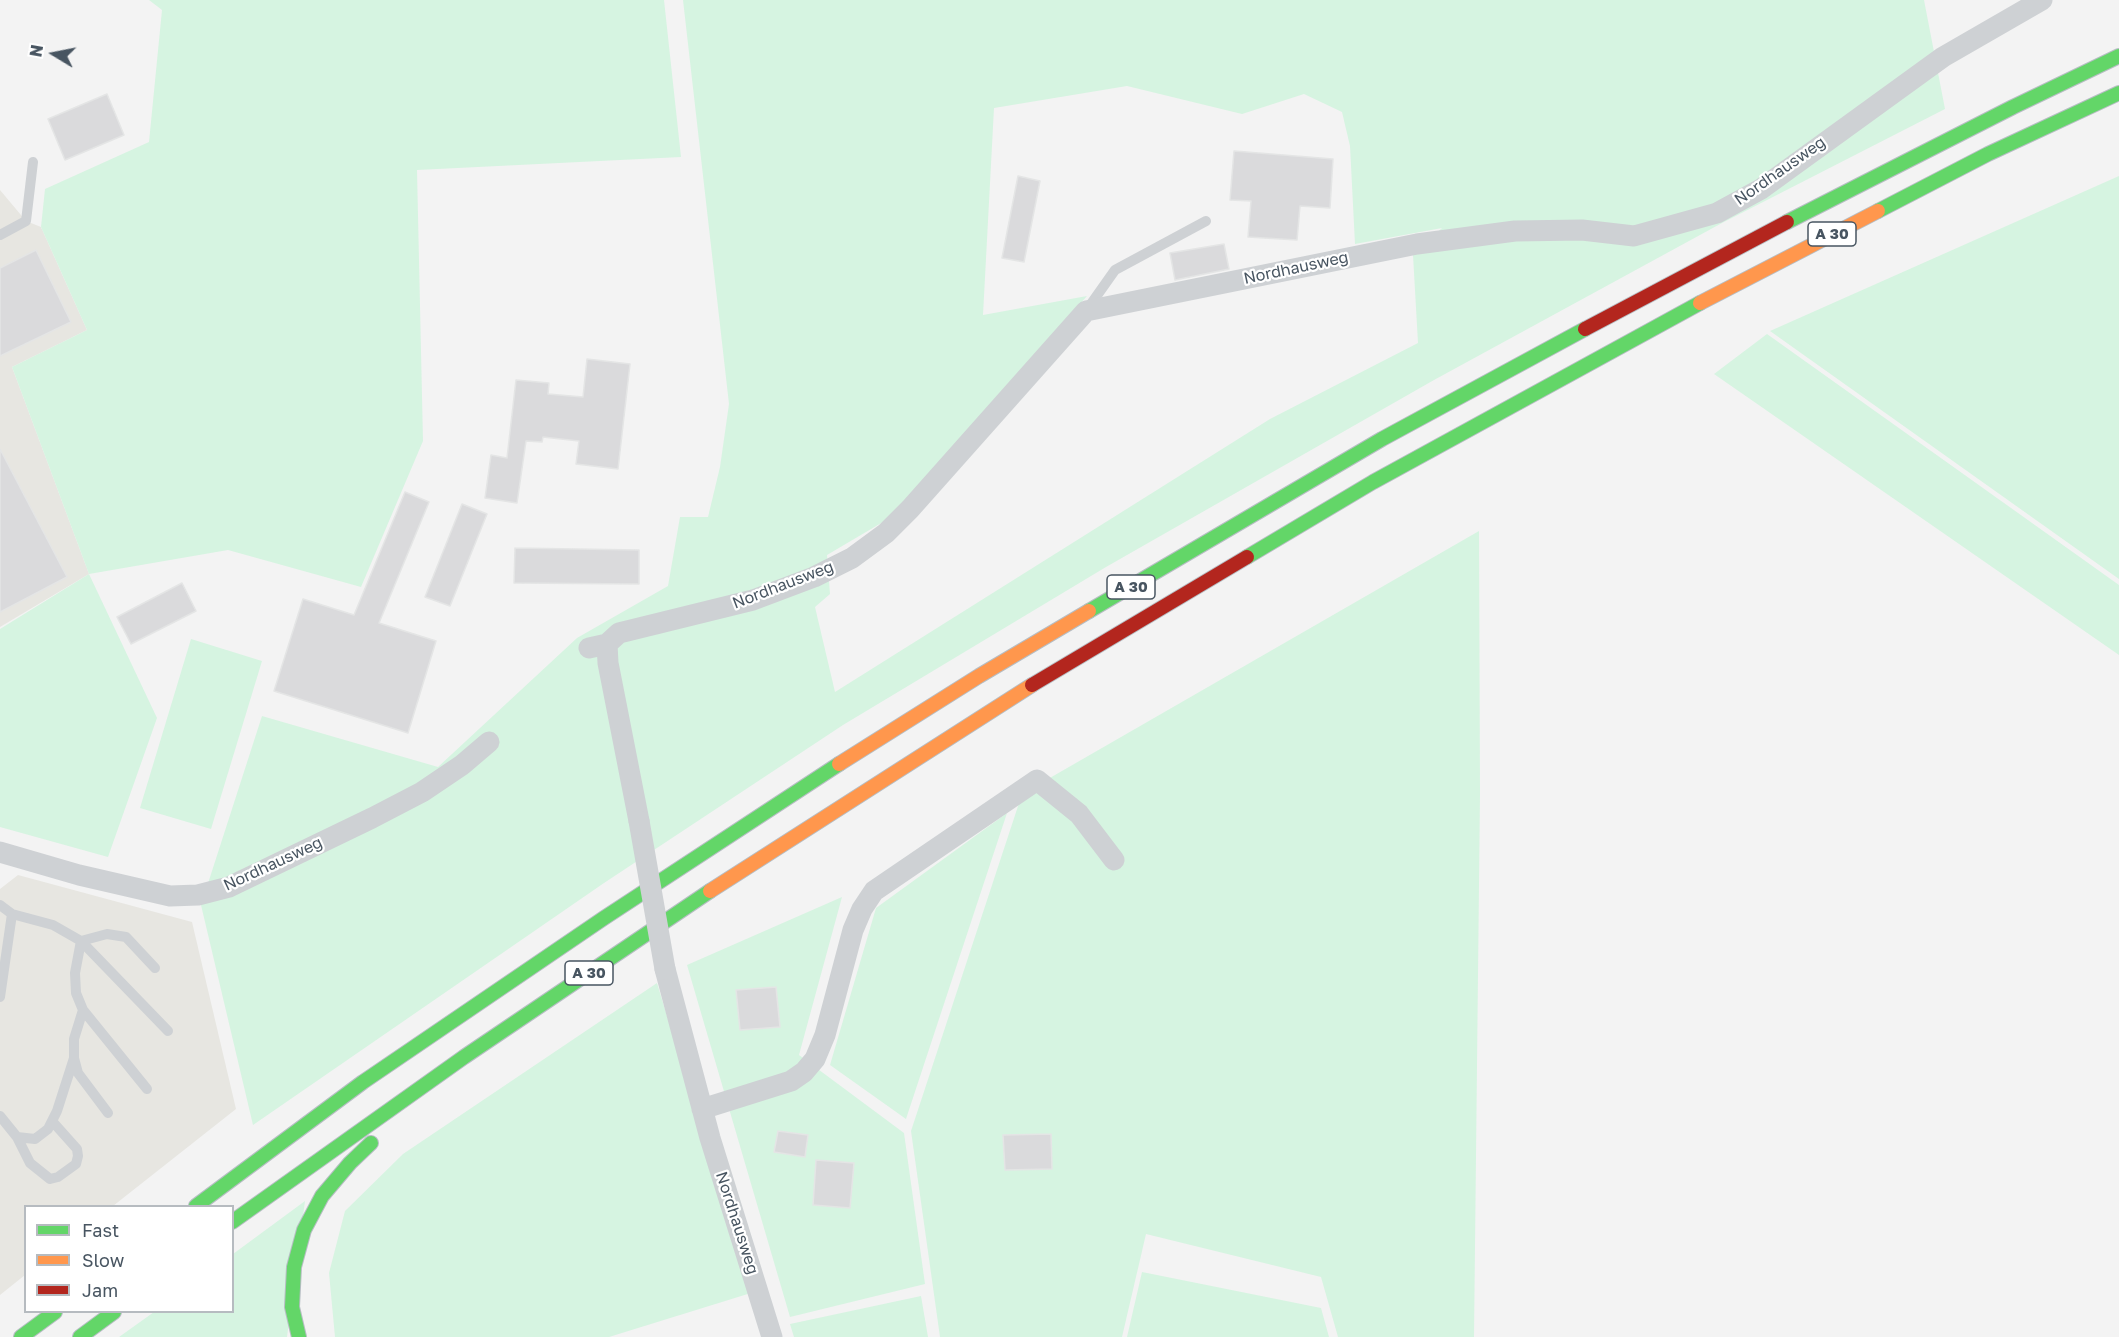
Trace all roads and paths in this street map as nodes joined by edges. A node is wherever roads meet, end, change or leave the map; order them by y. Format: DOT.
graph roads {
  1 [pos="2042,0"];
  2 [pos="2119,56"];
  3 [pos="2119,93"];
  4 [pos="33,162"];
  5 [pos="1206,221"];
  6 [pos="0,235"];
  7 [pos="1086,311"];
  8 [pos="489,742"];
  9 [pos="0,852"];
  10 [pos="1114,860"];
  11 [pos="0,906"];
  12 [pos="12,914"];
  13 [pos="81,941"];
  14 [pos="155,968"];
  15 [pos="0,998"];
  16 [pos="83,1010"];
  17 [pos="168,1031"];
  18 [pos="464,1057"];
  19 [pos="74,1058"];
  20 [pos="147,1089"];
  21 [pos="702,1109"];
  22 [pos="108,1113"];
  23 [pos="0,1116"];
  24 [pos="52,1121"];
  25 [pos="17,1137"];
  26 [pos="197,1205"];
  27 [pos="234,1221"];
  28 [pos="52,1313"];
  29 [pos="111,1313"];
  30 [pos="21,1337"];
  31 [pos="80,1337"];
  32 [pos="299,1337"];
  33 [pos="772,1337"];
  1 -- 7 [label="street, Nordhausweg"];
  2 -- 26 [label="highway, A 30"];
  3 -- 18 [label="highway, A 30"];
  4 -- 6 [label="lane"];
  5 -- 7 [label="lane"];
  7 -- 21 [label="street, Nordhausweg, bridge"];
  8 -- 9 [label="street, Nordhausweg"];
  10 -- 21 [label="street"];
  11 -- 12 [label="lane"];
  12 -- 13 [label="lane"];
  12 -- 15 [label="lane"];
  13 -- 14 [label="lane"];
  13 -- 16 [label="lane"];
  13 -- 17 [label="lane"];
  16 -- 19 [label="lane"];
  16 -- 20 [label="lane"];
  18 -- 27 [label="highway, A 30"];
  18 -- 32 [label="highway"];
  19 -- 22 [label="lane"];
  19 -- 24 [label="lane"];
  21 -- 33 [label="street, Nordhausweg"];
  23 -- 25 [label="lane"];
  24 -- 25 [label="lane"];
  24 -- 25 [label="lane"];
  28 -- 30 [label="highway"];
  29 -- 31 [label="highway"];
}
